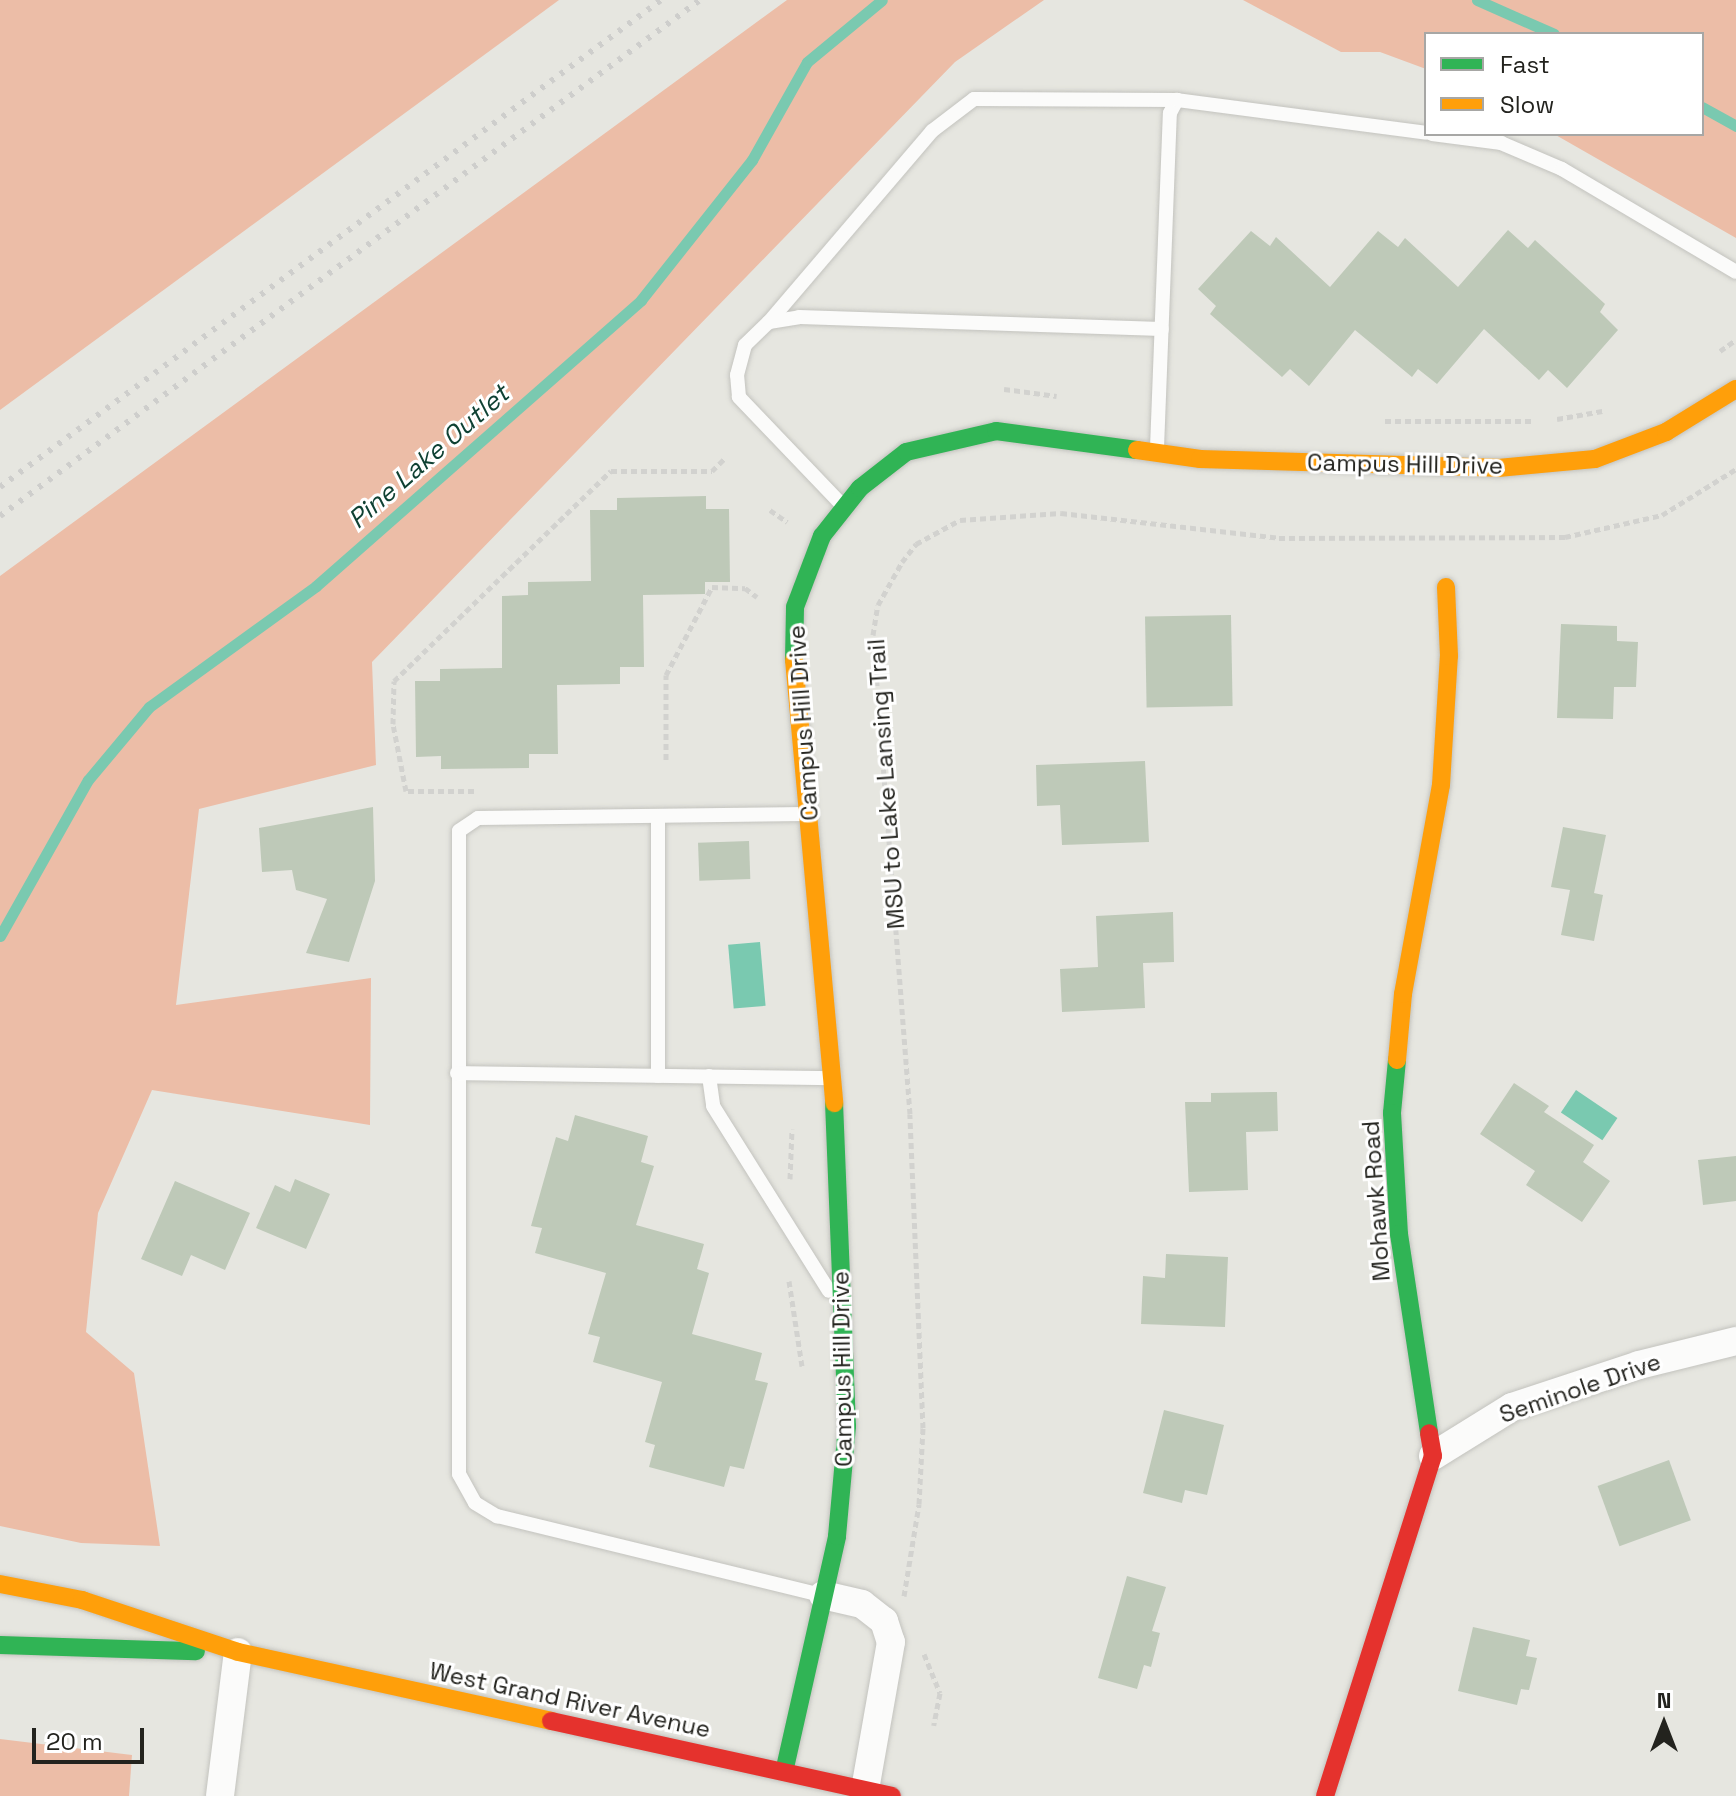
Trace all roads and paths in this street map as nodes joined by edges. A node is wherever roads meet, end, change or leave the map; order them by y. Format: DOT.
graph roads {
  1 [pos="1177,100"];
  2 [pos="1424,133"];
  3 [pos="1445,136"];
  4 [pos="1736,272"];
  5 [pos="769,322"];
  6 [pos="1162,329"];
  7 [pos="1736,340"];
  8 [pos="1711,358"];
  9 [pos="1736,389"];
  10 [pos="997,391"];
  11 [pos="1070,398"];
  12 [pos="1609,409"];
  13 [pos="1379,421"];
  14 [pos="1156,453"];
  15 [pos="724,459"];
  16 [pos="1736,469"];
  17 [pos="843,506"];
  18 [pos="770,510"];
  19 [pos="794,528"];
  20 [pos="765,583"];
  21 [pos="1446,587"];
  22 [pos="758,597"];
  23 [pos="753,612"];
  24 [pos="666,760"];
  25 [pos="478,791"];
  26 [pos="809,814"];
  27 [pos="658,816"];
  28 [pos="457,1073"];
  29 [pos="658,1076"];
  30 [pos="709,1076"];
  31 [pos="793,1077"];
  32 [pos="833,1078"];
  33 [pos="787,1224"];
  34 [pos="789,1278"];
  35 [pos="843,1314"];
  36 [pos="1736,1341"];
  37 [pos="802,1370"];
  38 [pos="1433,1456"];
  39 [pos="0,1584"];
  40 [pos="903,1589"];
  41 [pos="823,1595"];
  42 [pos="0,1645"];
  43 [pos="238,1652"];
  44 [pos="784,1772"];
  45 [pos="879,1793"];
  46 [pos="220,1796"];
  47 [pos="1325,1796"];
  1 -- 2 [label="lane"];
  1 -- 5 [label="lane"];
  1 -- 6 [label="lane"];
  3 -- 4 [label="lane"];
  5 -- 6 [label="lane"];
  5 -- 17 [label="lane"];
  6 -- 14 [label="lane"];
  7 -- 8 [label="path"];
  9 -- 14 [label="street, Campus Hill Drive"];
  10 -- 11 [label="path"];
  12 -- 13 [label="path"];
  14 -- 17 [label="street, Campus Hill Drive"];
  15 -- 25 [label="path"];
  16 -- 40 [label="path, MSU to Lake Lansing Trail"];
  17 -- 26 [label="street, Campus Hill Drive"];
  18 -- 19 [label="path"];
  20 -- 22 [label="path"];
  21 -- 38 [label="street, Mohawk Road"];
  22 -- 23 [label="path"];
  22 -- 24 [label="path"];
  26 -- 27 [label="lane"];
  26 -- 32 [label="street, Campus Hill Drive"];
  27 -- 28 [label="lane"];
  27 -- 29 [label="lane"];
  28 -- 29 [label="lane"];
  28 -- 41 [label="lane"];
  29 -- 30 [label="lane"];
  30 -- 31 [label="lane"];
  30 -- 33 [label="lane"];
  31 -- 32 [label="lane"];
  31 -- 33 [label="path"];
  32 -- 35 [label="street, Campus Hill Drive"];
  33 -- 35 [label="lane"];
  34 -- 37 [label="path"];
  35 -- 41 [label="street, Campus Hill Drive"];
  36 -- 38 [label="street, Seminole Drive"];
  38 -- 47 [label="street, Mohawk Road"];
  39 -- 43 [label="street, West Grand River Avenue"];
  41 -- 44 [label="street, Campus Hill Drive"];
  41 -- 45 [label="street"];
  42 -- 43 [label="street, West Grand River Avenue"];
  43 -- 44 [label="street, West Grand River Avenue"];
  43 -- 46 [label="street"];
  44 -- 45 [label="street, West Grand River Avenue"];
}
